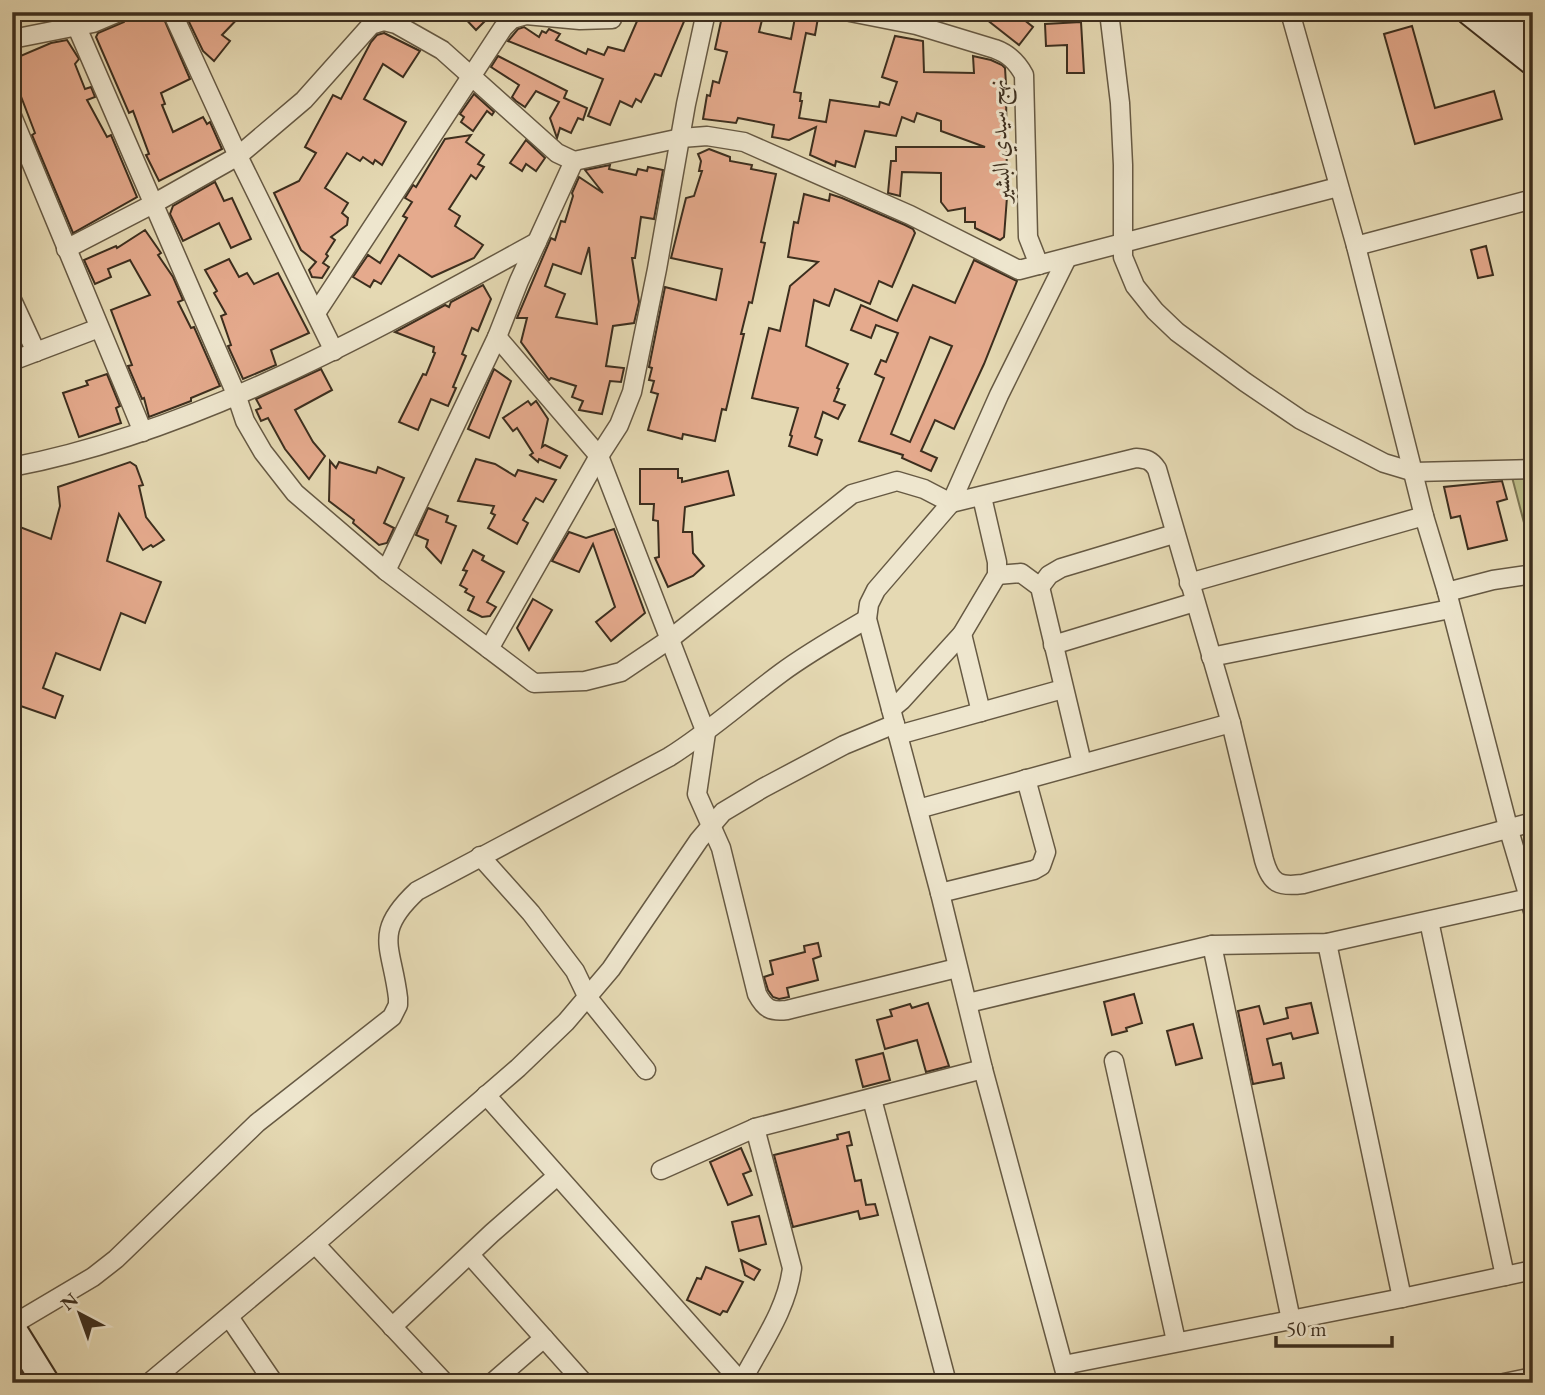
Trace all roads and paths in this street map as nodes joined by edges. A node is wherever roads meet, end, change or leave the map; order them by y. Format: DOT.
graph roads {
  1 [pos="119,12"];
  2 [pos="172,12"];
  3 [pos="706,12"];
  4 [pos="850,12"];
  5 [pos="1109,12"];
  6 [pos="1290,12"];
  7 [pos="1470,12"];
  8 [pos="1500,12"];
  9 [pos="76,19"];
  10 [pos="612,19"];
  11 [pos="921,19"];
  12 [pos="1533,38"];
  13 [pos="12,39"];
  14 [pos="1533,62"];
  15 [pos="471,75"];
  16 [pos="12,116"];
  17 [pos="681,138"];
  18 [pos="238,156"];
  19 [pos="574,162"];
  20 [pos="1338,187"];
  21 [pos="1533,199"];
  22 [pos="153,204"];
  23 [pos="537,242"];
  24 [pos="1123,243"];
  25 [pos="1356,246"];
  26 [pos="66,249"];
  27 [pos="1067,257"];
  28 [pos="1040,265"];
  29 [pos="12,300"];
  30 [pos="316,313"];
  31 [pos="99,328"];
  32 [pos="497,337"];
  33 [pos="334,351"];
  34 [pos="36,352"];
  35 [pos="12,361"];
  36 [pos="236,394"];
  37 [pos="143,432"];
  38 [pos="599,456"];
  39 [pos="12,467"];
  40 [pos="1533,469"];
  41 [pos="1413,472"];
  42 [pos="982,497"];
  43 [pos="951,503"];
  44 [pos="1424,516"];
  45 [pos="1174,534"];
  46 [pos="386,571"];
  47 [pos="1533,574"];
  48 [pos="997,575"];
  49 [pos="1189,583"];
  50 [pos="1040,587"];
  51 [pos="1449,600"];
  52 [pos="1195,602"];
  53 [pos="867,619"];
  54 [pos="962,634"];
  55 [pos="670,639"];
  56 [pos="1053,645"];
  57 [pos="489,649"];
  58 [pos="1211,657"];
  59 [pos="1063,689"];
  60 [pos="981,712"];
  61 [pos="895,722"];
  62 [pos="1231,723"];
  63 [pos="706,733"];
  64 [pos="1082,763"];
  65 [pos="1026,779"];
  66 [pos="918,809"];
  67 [pos="1533,822"];
  68 [pos="712,826"];
  69 [pos="1508,827"];
  70 [pos="480,856"];
  71 [pos="940,893"];
  72 [pos="1531,904"];
  73 [pos="1429,921"];
  74 [pos="1327,943"];
  75 [pos="1212,945"];
  76 [pos="957,968"];
  77 [pos="588,998"];
  78 [pos="968,1003"];
  79 [pos="1114,1061"];
  80 [pos="983,1069"];
  81 [pos="646,1070"];
  82 [pos="486,1095"];
  83 [pos="872,1098"];
  84 [pos="755,1128"];
  85 [pos="661,1170"];
  86 [pos="557,1176"];
  87 [pos="315,1244"];
  88 [pos="470,1255"];
  89 [pos="1533,1270"];
  90 [pos="1505,1276"];
  91 [pos="1402,1298"];
  92 [pos="229,1317"];
  93 [pos="1291,1320"];
  94 [pos="12,1327"];
  95 [pos="392,1327"];
  96 [pos="544,1338"];
  97 [pos="1176,1341"];
  98 [pos="1064,1365"];
  99 [pos="1533,1377"];
  100 [pos="741,1382"];
  101 [pos="46,1383"];
  102 [pos="149,1383"];
  103 [pos="274,1383"];
  104 [pos="445,1383"];
  105 [pos="492,1383"];
  106 [pos="584,1383"];
  107 [pos="947,1383"];
  108 [pos="1068,1383"];
  109 [pos="1504,1383"];
  1 -- 9 [label="street"];
  2 -- 18 [label="street"];
  3 -- 17 [label="street"];
  4 -- 11 [label="street, نهج سيدي البشير"];
  5 -- 24 [label="street"];
  6 -- 20 [label="street"];
  7 -- 14 [label="main road"];
  8 -- 12 [label="main road"];
  9 -- 13 [label="street"];
  9 -- 22 [label="street"];
  10 -- 15 [label="street"];
  11 -- 28 [label="street, نهج سيدي البشير"];
  15 -- 18 [label="street"];
  15 -- 19 [label="street"];
  15 -- 30 [label="street"];
  16 -- 26 [label="street"];
  17 -- 19 [label="street"];
  17 -- 28 [label="street"];
  17 -- 38 [label="street"];
  18 -- 22 [label="street"];
  18 -- 30 [label="street"];
  19 -- 23 [label="street"];
  20 -- 24 [label="street"];
  20 -- 25 [label="street"];
  21 -- 25 [label="street"];
  22 -- 26 [label="street"];
  22 -- 36 [label="street"];
  23 -- 32 [label="street"];
  23 -- 33 [label="street"];
  24 -- 27 [label="street"];
  24 -- 41 [label="street"];
  25 -- 41 [label="street"];
  26 -- 31 [label="street"];
  27 -- 28 [label="street"];
  27 -- 43 [label="street"];
  29 -- 34 [label="street"];
  30 -- 33 [label="street"];
  31 -- 34 [label="street"];
  31 -- 37 [label="street"];
  32 -- 38 [label="street"];
  32 -- 46 [label="street"];
  33 -- 36 [label="street"];
  34 -- 35 [label="street"];
  36 -- 37 [label="street"];
  36 -- 46 [label="street"];
  37 -- 39 [label="street"];
  38 -- 55 [label="street"];
  38 -- 57 [label="street"];
  40 -- 41 [label="street"];
  41 -- 44 [label="street"];
  42 -- 43 [label="street"];
  42 -- 45 [label="street"];
  42 -- 48 [label="street"];
  43 -- 53 [label="street"];
  43 -- 55 [label="street"];
  44 -- 49 [label="street"];
  44 -- 51 [label="street"];
  45 -- 49 [label="street"];
  45 -- 50 [label="street"];
  46 -- 57 [label="street"];
  47 -- 51 [label="street"];
  48 -- 50 [label="street"];
  48 -- 54 [label="street"];
  49 -- 52 [label="street"];
  50 -- 56 [label="street"];
  51 -- 58 [label="street"];
  51 -- 69 [label="street"];
  52 -- 56 [label="street"];
  52 -- 58 [label="street"];
  53 -- 61 [label="street"];
  53 -- 63 [label="street"];
  54 -- 60 [label="street"];
  54 -- 61 [label="street"];
  55 -- 57 [label="street"];
  55 -- 63 [label="street"];
  56 -- 59 [label="street"];
  58 -- 62 [label="street"];
  59 -- 60 [label="street"];
  59 -- 64 [label="street"];
  60 -- 61 [label="street"];
  61 -- 66 [label="street"];
  61 -- 68 [label="street"];
  62 -- 64 [label="street"];
  62 -- 69 [label="street"];
  63 -- 68 [label="street"];
  63 -- 70 [label="street"];
  64 -- 65 [label="street"];
  65 -- 66 [label="street"];
  65 -- 71 [label="street"];
  66 -- 71 [label="street"];
  67 -- 69 [label="street"];
  68 -- 76 [label="street"];
  68 -- 77 [label="street"];
  69 -- 72 [label="street"];
  70 -- 77 [label="street"];
  70 -- 94 [label="street"];
  71 -- 76 [label="street"];
  72 -- 73 [label="street"];
  73 -- 74 [label="street"];
  73 -- 90 [label="street"];
  74 -- 75 [label="street"];
  74 -- 91 [label="street"];
  75 -- 78 [label="street"];
  75 -- 93 [label="street"];
  76 -- 78 [label="street"];
  77 -- 81 [label="street"];
  77 -- 82 [label="street"];
  78 -- 80 [label="street"];
  79 -- 97 [label="street"];
  80 -- 83 [label="street"];
  80 -- 98 [label="street"];
  82 -- 86 [label="street"];
  82 -- 87 [label="street"];
  83 -- 84 [label="street"];
  83 -- 107 [label="street"];
  84 -- 85 [label="street"];
  84 -- 100 [label="street"];
  86 -- 88 [label="street"];
  86 -- 100 [label="street"];
  87 -- 92 [label="street"];
  87 -- 95 [label="street"];
  88 -- 95 [label="street"];
  88 -- 96 [label="street"];
  89 -- 90 [label="street"];
  90 -- 91 [label="street"];
  91 -- 93 [label="street"];
  92 -- 102 [label="street"];
  92 -- 103 [label="street"];
  93 -- 97 [label="street"];
  94 -- 101 [label="main road"];
  95 -- 104 [label="street"];
  96 -- 105 [label="street"];
  96 -- 106 [label="street"];
  97 -- 98 [label="street"];
  98 -- 108 [label="street"];
  99 -- 109 [label="street"];
}
